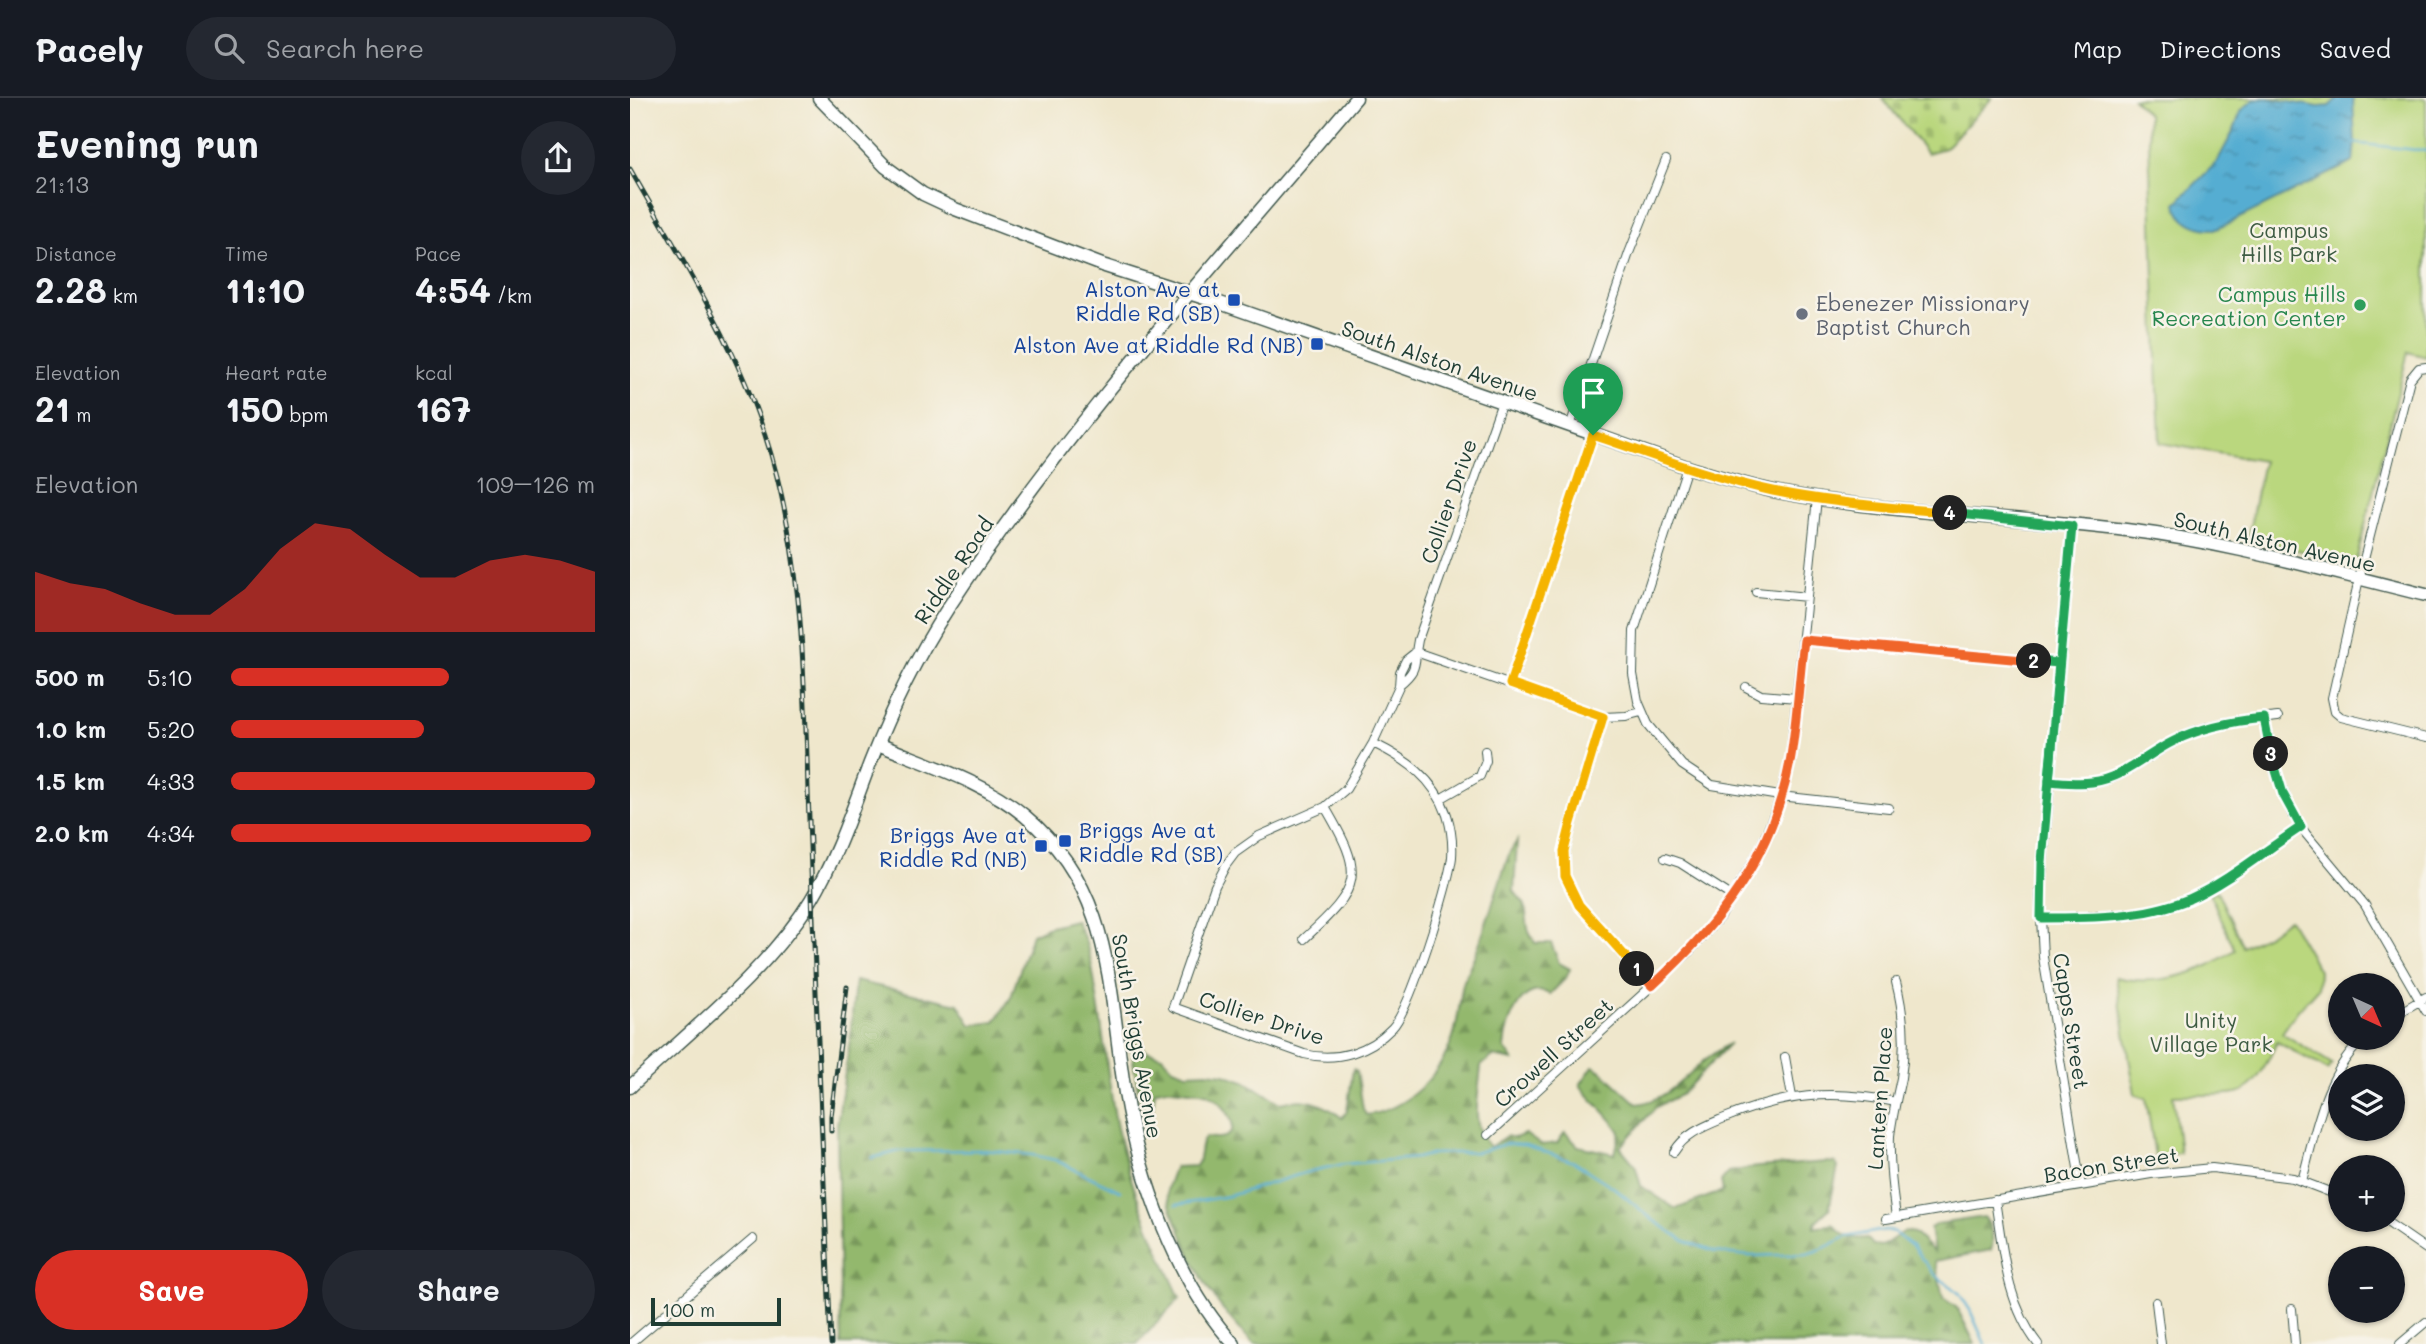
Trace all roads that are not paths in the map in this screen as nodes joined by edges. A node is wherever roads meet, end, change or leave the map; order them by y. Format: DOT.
graph roads {
  1 [pos="819,98"];
  2 [pos="1356,98"];
  3 [pos="1666,160"];
  4 [pos="1191,294"];
  5 [pos="2426,367"];
  6 [pos="1502,402"];
  7 [pos="1570,426"];
  8 [pos="1593,435"];
  9 [pos="1686,467"];
  10 [pos="1817,498"];
  11 [pos="2072,526"];
  12 [pos="2359,579"];
  13 [pos="1756,592"];
  14 [pos="2426,595"];
  15 [pos="1807,597"];
  16 [pos="1804,640"];
  17 [pos="1416,652"];
  18 [pos="2059,663"];
  19 [pos="1510,684"];
  20 [pos="1746,687"];
  21 [pos="1797,698"];
  22 [pos="1641,712"];
  23 [pos="1603,717"];
  24 [pos="2278,717"];
  25 [pos="2264,718"];
  26 [pos="2426,738"];
  27 [pos="1373,743"];
  28 [pos="878,744"];
  29 [pos="1485,751"];
  30 [pos="2049,781"];
  31 [pos="1780,796"];
  32 [pos="1440,799"];
  33 [pos="1325,807"];
  34 [pos="1889,808"];
  35 [pos="2301,827"];
  36 [pos="1665,858"];
  37 [pos="1733,897"];
  38 [pos="2041,918"];
  39 [pos="1304,939"];
  40 [pos="1896,982"];
  41 [pos="1652,986"];
  42 [pos="2423,999"];
  43 [pos="2405,1009"];
  44 [pos="2426,1011"];
  45 [pos="2352,1050"];
  46 [pos="1785,1057"];
  47 [pos="630,1087"];
  48 [pos="1792,1097"];
  49 [pos="1896,1102"];
  50 [pos="1488,1135"];
  51 [pos="1674,1152"];
  52 [pos="2302,1181"];
  53 [pos="2081,1186"];
  54 [pos="2328,1191"];
  55 [pos="1995,1200"];
  56 [pos="1896,1217"];
  57 [pos="1886,1219"];
  58 [pos="2401,1232"];
  59 [pos="752,1239"];
  60 [pos="2426,1249"];
  61 [pos="2156,1302"];
  62 [pos="2292,1309"];
  63 [pos="2426,1322"];
  64 [pos="630,1344"];
  65 [pos="1234,1344"];
  66 [pos="2038,1344"];
  67 [pos="2161,1344"];
  68 [pos="2295,1344"];
  69 [pos="2400,1344"];
  1 -- 4 [label="street, South Alston Avenue"];
  2 -- 4 [label="street, Riddle Road"];
  3 -- 7 [label="street"];
  4 -- 6 [label="street, South Alston Avenue"];
  4 -- 28 [label="street, Riddle Road"];
  5 -- 12 [label="street"];
  6 -- 7 [label="street, South Alston Avenue"];
  6 -- 17 [label="street, Collier Drive"];
  7 -- 8 [label="street, South Alston Avenue"];
  8 -- 9 [label="street, South Alston Avenue"];
  8 -- 19 [label="street"];
  9 -- 10 [label="street, South Alston Avenue"];
  9 -- 22 [label="street"];
  10 -- 11 [label="street, South Alston Avenue"];
  10 -- 15 [label="street, Crowell Street"];
  11 -- 12 [label="street, South Alston Avenue"];
  11 -- 18 [label="street, Capps Street"];
  12 -- 14 [label="street, South Alston Avenue"];
  12 -- 26 [label="street"];
  13 -- 15 [label="street"];
  15 -- 16 [label="street, Crowell Street"];
  16 -- 18 [label="street"];
  16 -- 21 [label="street, Crowell Street"];
  17 -- 19 [label="street"];
  17 -- 27 [label="street, Collier Drive"];
  18 -- 30 [label="street, Capps Street"];
  19 -- 23 [label="street"];
  20 -- 21 [label="street"];
  21 -- 31 [label="street, Crowell Street"];
  22 -- 23 [label="street"];
  22 -- 31 [label="street"];
  23 -- 41 [label="street"];
  24 -- 25 [label="street"];
  25 -- 30 [label="street"];
  25 -- 35 [label="street"];
  27 -- 32 [label="street, Collier Drive"];
  27 -- 33 [label="street, Collier Drive"];
  28 -- 47 [label="street, Riddle Road"];
  28 -- 65 [label="street, South Briggs Avenue"];
  29 -- 32 [label="street"];
  30 -- 38 [label="street, Capps Street"];
  31 -- 34 [label="street"];
  31 -- 37 [label="street, Crowell Street"];
  32 -- 33 [label="street, Collier Drive"];
  33 -- 39 [label="street"];
  35 -- 38 [label="street"];
  35 -- 42 [label="street"];
  36 -- 37 [label="street"];
  37 -- 41 [label="street, Crowell Street"];
  38 -- 53 [label="street, Capps Street"];
  40 -- 49 [label="street, Lantern Place"];
  41 -- 50 [label="street, Crowell Street"];
  42 -- 43 [label="street"];
  42 -- 44 [label="street"];
  45 -- 52 [label="street"];
  46 -- 48 [label="street"];
  48 -- 49 [label="street"];
  48 -- 51 [label="street"];
  49 -- 56 [label="street, Lantern Place"];
  52 -- 53 [label="street, Bacon Street"];
  52 -- 54 [label="street, Bacon Street"];
  53 -- 55 [label="street, Bacon Street"];
  55 -- 56 [label="street, Bacon Street"];
  55 -- 66 [label="street"];
  56 -- 57 [label="street, Bacon Street"];
  58 -- 60 [label="street"];
  59 -- 64 [label="street"];
  61 -- 67 [label="street"];
  62 -- 68 [label="street"];
  63 -- 69 [label="street"];
}
